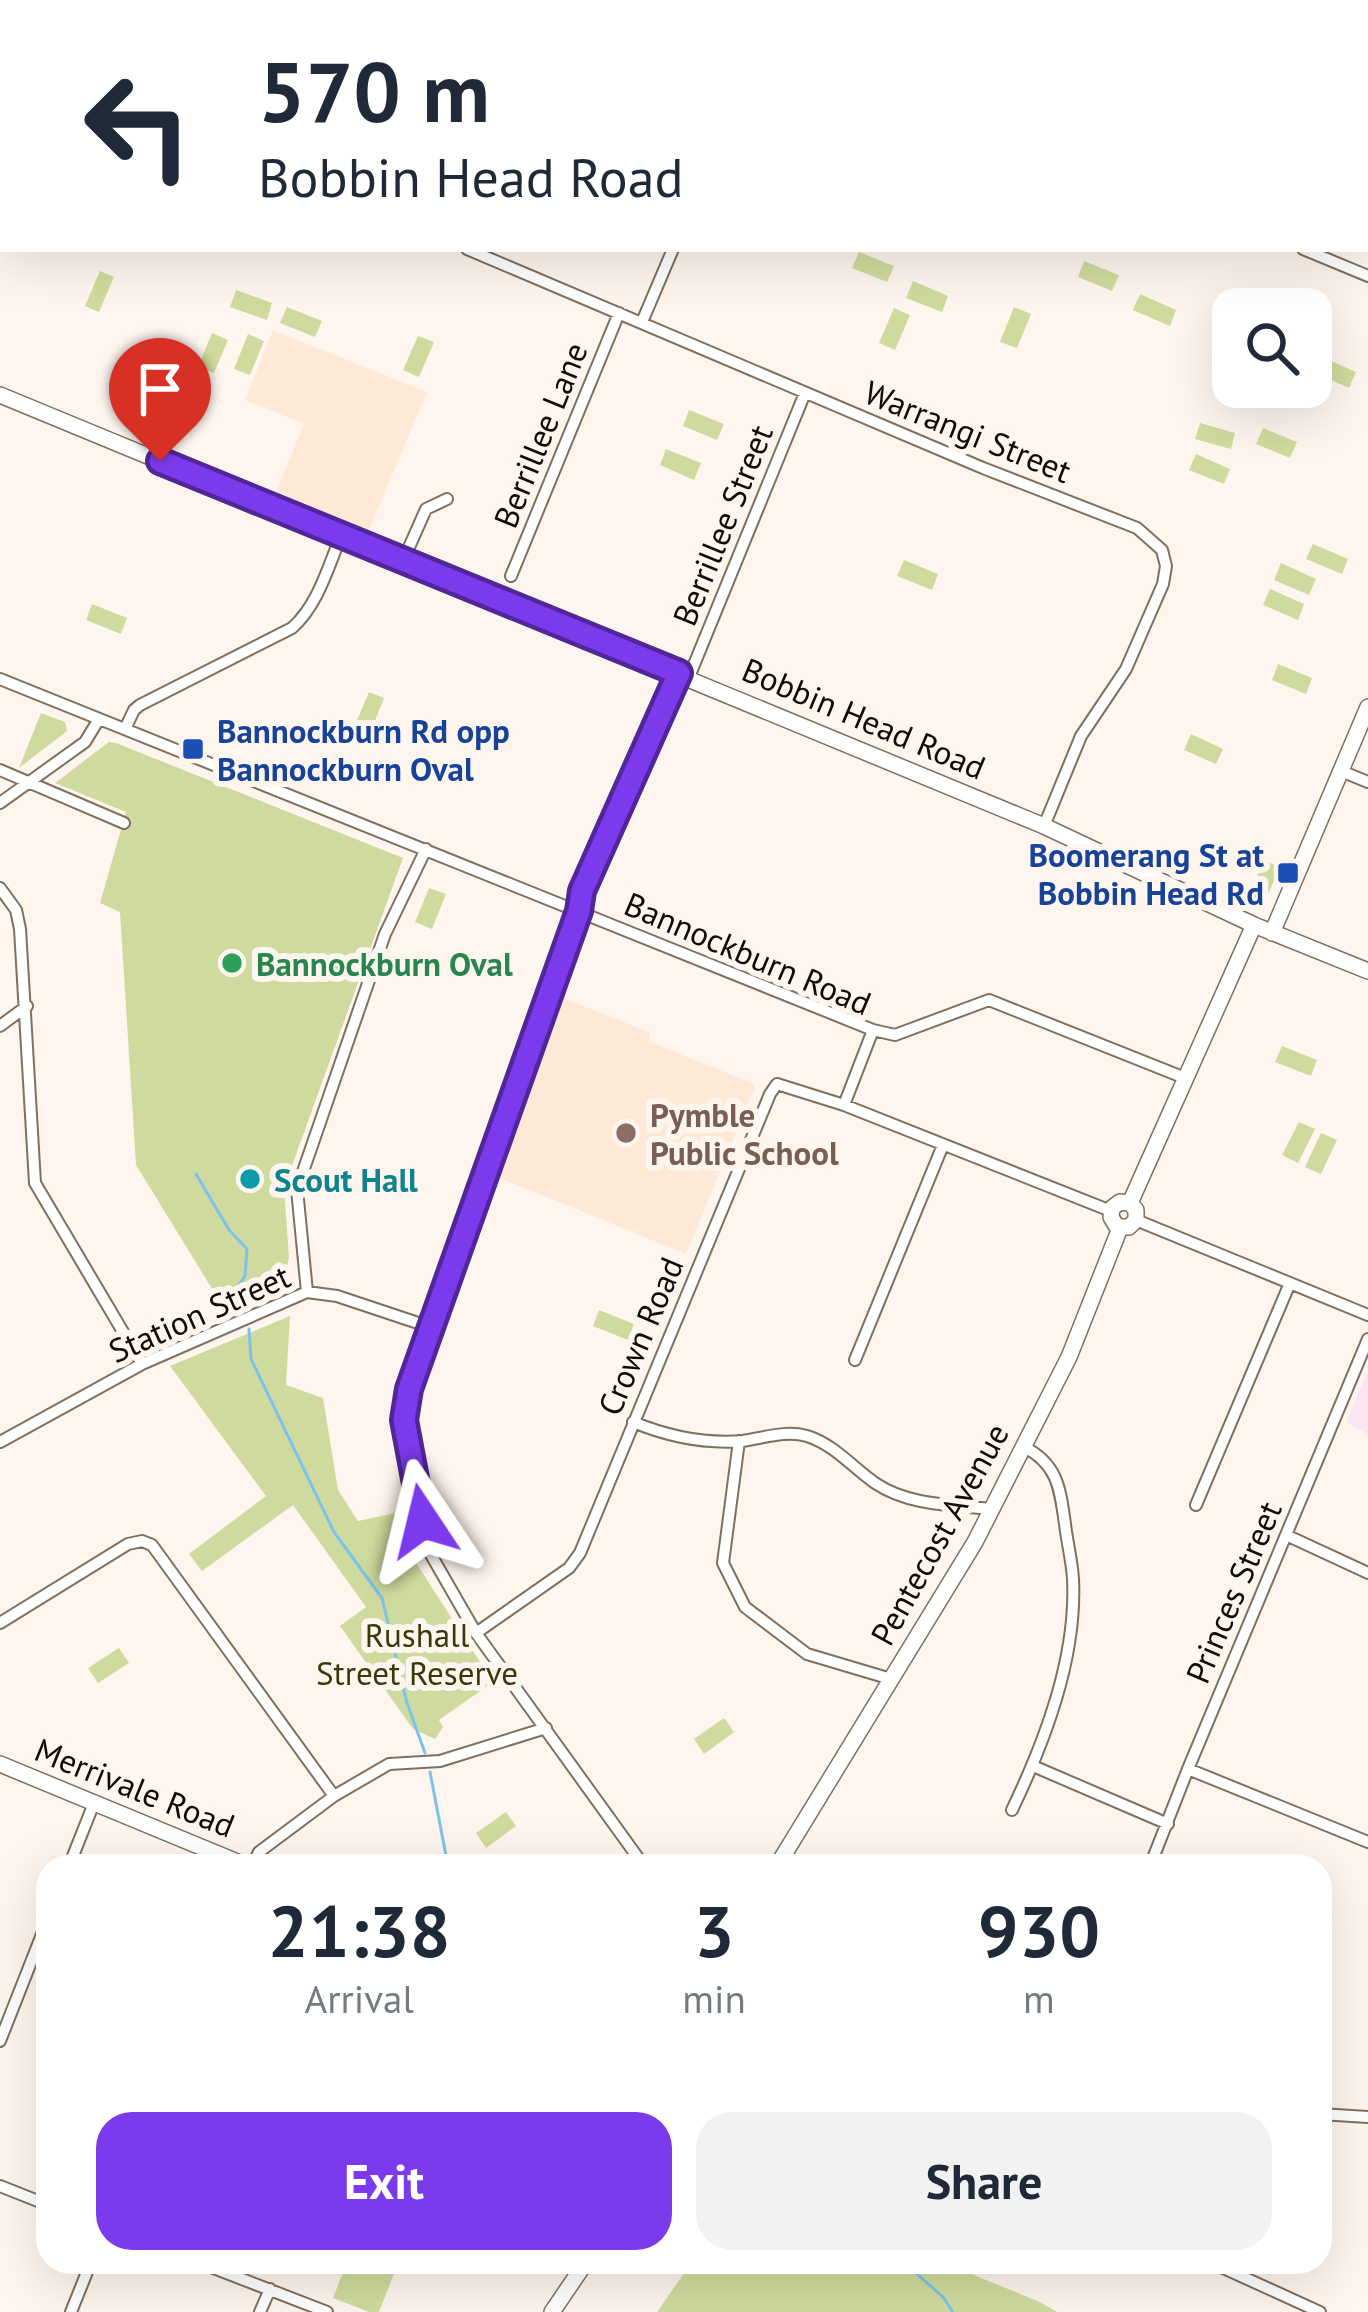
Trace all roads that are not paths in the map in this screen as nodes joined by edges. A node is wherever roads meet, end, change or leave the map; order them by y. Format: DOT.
graph roads {
  1 [pos="473,252"];
  2 [pos="672,252"];
  3 [pos="1310,252"];
  4 [pos="1368,276"];
  5 [pos="619,314"];
  6 [pos="642,322"];
  7 [pos="805,393"];
  8 [pos="0,394"];
  9 [pos="447,499"];
  10 [pos="341,536"];
  11 [pos="404,560"];
  12 [pos="511,576"];
  13 [pos="684,675"];
  14 [pos="0,679"];
  15 [pos="1368,707"];
  16 [pos="99,718"];
  17 [pos="125,729"];
  18 [pos="0,770"];
  19 [pos="1341,771"];
  20 [pos="29,782"];
  21 [pos="1368,782"];
  22 [pos="0,803"];
  23 [pos="124,824"];
  24 [pos="1043,826"];
  25 [pos="426,849"];
  26 [pos="0,888"];
  27 [pos="579,911"];
  28 [pos="1254,925"];
  29 [pos="1272,933"];
  30 [pos="1368,971"];
  31 [pos="27,1006"];
  32 [pos="0,1026"];
  33 [pos="873,1030"];
  34 [pos="1185,1078"];
  35 [pos="844,1106"];
  36 [pos="943,1145"];
  37 [pos="1130,1203"];
  38 [pos="1111,1211"];
  39 [pos="1128,1224"];
  40 [pos="1290,1283"];
  41 [pos="307,1292"];
  42 [pos="1368,1315"];
  43 [pos="430,1328"];
  44 [pos="1368,1339"];
  45 [pos="855,1360"];
  46 [pos="142,1364"];
  47 [pos="633,1422"];
  48 [pos="739,1441"];
  49 [pos="0,1442"];
  50 [pos="1024,1447"];
  51 [pos="1196,1505"];
  52 [pos="992,1509"];
  53 [pos="1286,1534"];
  54 [pos="1368,1573"];
  55 [pos="0,1623"];
  56 [pos="476,1634"];
  57 [pos="891,1679"];
  58 [pos="546,1728"];
  59 [pos="0,1764"];
  60 [pos="1033,1766"];
  61 [pos="1188,1768"];
  62 [pos="334,1796"];
  63 [pos="94,1803"];
  64 [pos="1012,1810"];
  65 [pos="1168,1824"];
  66 [pos="1368,1842"];
  67 [pos="74,1854"];
  68 [pos="219,1854"];
  69 [pos="258,1854"];
  70 [pos="635,1854"];
  71 [pos="783,1854"];
  72 [pos="1155,1854"];
  73 [pos="36,1950"];
  74 [pos="0,2041"];
  75 [pos="1332,2115"];
  76 [pos="1368,2117"];
  77 [pos="0,2186"];
  78 [pos="36,2200"];
  79 [pos="86,2274"];
  80 [pos="230,2274"];
  81 [pos="578,2274"];
  82 [pos="1236,2274"];
  83 [pos="269,2289"];
  84 [pos="71,2312"];
  85 [pos="260,2312"];
  86 [pos="327,2312"];
  87 [pos="552,2312"];
  88 [pos="1320,2312"];
  1 -- 5 [label="street, Warrangi Street"];
  2 -- 6 [label="street"];
  3 -- 4 [label="street"];
  5 -- 6 [label="street, Warrangi Street"];
  5 -- 12 [label="street, Berrillee Lane"];
  6 -- 7 [label="street, Warrangi Street"];
  7 -- 13 [label="street, Berrillee Street"];
  7 -- 24 [label="street, Warrangi Street"];
  8 -- 10 [label="street, Bobbin Head Road"];
  9 -- 11 [label="street"];
  10 -- 11 [label="street, Bobbin Head Road"];
  10 -- 17 [label="street"];
  11 -- 13 [label="street, Bobbin Head Road"];
  13 -- 24 [label="street, Bobbin Head Road"];
  13 -- 27 [label="street, Berrillee Street"];
  14 -- 16 [label="street, Bannockburn Road"];
  15 -- 19 [label="street"];
  16 -- 17 [label="street, Bannockburn Road"];
  16 -- 20 [label="street"];
  17 -- 25 [label="street, Bannockburn Road"];
  18 -- 20 [label="street"];
  19 -- 21 [label="street"];
  19 -- 29 [label="street"];
  20 -- 22 [label="street"];
  20 -- 23 [label="street"];
  24 -- 28 [label="street, Bobbin Head Road"];
  25 -- 27 [label="street, Bannockburn Road"];
  25 -- 41 [label="street"];
  26 -- 31 [label="street"];
  27 -- 33 [label="street, Bannockburn Road"];
  27 -- 43 [label="street, Berrillee Street"];
  28 -- 29 [label="street, Bobbin Head Road"];
  28 -- 34 [label="street"];
  29 -- 30 [label="street, Bobbin Head Road"];
  31 -- 32 [label="street"];
  31 -- 46 [label="street"];
  33 -- 34 [label="street"];
  33 -- 35 [label="street, Bannockburn Road"];
  34 -- 37 [label="street"];
  35 -- 36 [label="street"];
  35 -- 47 [label="street, Crown Road"];
  36 -- 38 [label="street"];
  36 -- 45 [label="street"];
  37 -- 38 [label="street"];
  37 -- 39 [label="street"];
  38 -- 39 [label="street"];
  39 -- 40 [label="street"];
  39 -- 50 [label="street, Pentecost Avenue"];
  40 -- 42 [label="street"];
  40 -- 51 [label="street"];
  41 -- 43 [label="street, Station Street"];
  41 -- 46 [label="street, Station Street"];
  43 -- 56 [label="street, Berrillee Street"];
  44 -- 53 [label="street, Princes Street"];
  46 -- 49 [label="street, Station Street"];
  47 -- 48 [label="street"];
  47 -- 56 [label="street, Crown Road"];
  48 -- 52 [label="street"];
  48 -- 57 [label="street"];
  50 -- 52 [label="street, Pentecost Avenue"];
  50 -- 60 [label="street"];
  52 -- 57 [label="street, Pentecost Avenue"];
  53 -- 54 [label="street"];
  53 -- 61 [label="street, Princes Street"];
  55 -- 62 [label="street"];
  56 -- 58 [label="street, Berrillee Street"];
  57 -- 71 [label="street, Pentecost Avenue"];
  58 -- 62 [label="street"];
  58 -- 70 [label="street, Berrillee Street"];
  59 -- 63 [label="street, Merrivale Road"];
  60 -- 64 [label="street"];
  60 -- 65 [label="street"];
  61 -- 65 [label="street, Princes Street"];
  61 -- 66 [label="street"];
  62 -- 69 [label="street"];
  63 -- 67 [label="street"];
  63 -- 68 [label="street, Merrivale Road"];
  65 -- 72 [label="street, Princes Street"];
  73 -- 74 [label="street"];
  75 -- 76 [label="street"];
  77 -- 78 [label="street"];
  79 -- 84 [label="street"];
  80 -- 83 [label="street"];
  81 -- 87 [label="street"];
  82 -- 88 [label="street"];
  83 -- 85 [label="street"];
  83 -- 86 [label="street"];
}
